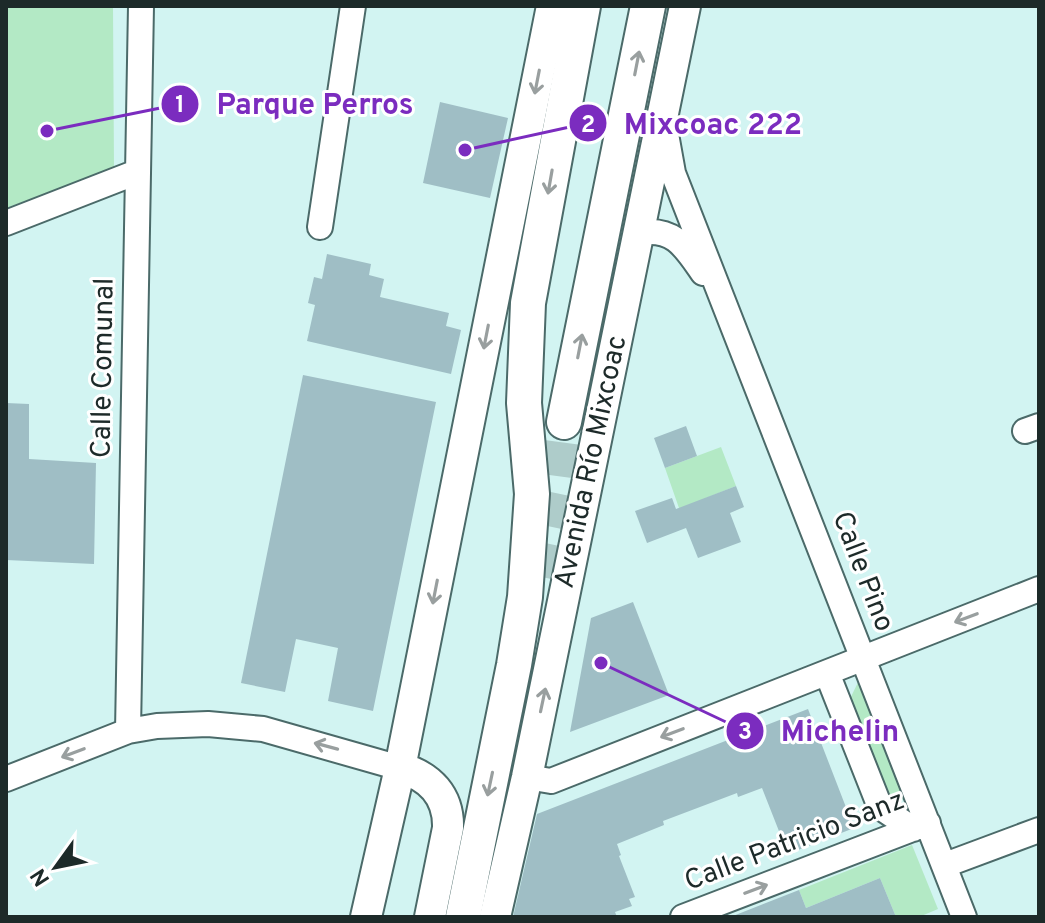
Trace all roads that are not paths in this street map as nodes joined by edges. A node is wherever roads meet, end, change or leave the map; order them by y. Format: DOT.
graph roads {
  1 [pos="141,6"];
  2 [pos="353,6"];
  3 [pos="552,6"];
  4 [pos="583,6"];
  5 [pos="648,6"];
  6 [pos="685,6"];
  7 [pos="663,114"];
  8 [pos="137,172"];
  9 [pos="6,223"];
  10 [pos="320,227"];
  11 [pos="639,233"];
  12 [pos="723,301"];
  13 [pos="564,422"];
  14 [pos="1039,589"];
  15 [pos="863,658"];
  16 [pos="827,673"];
  17 [pos="128,731"];
  18 [pos="400,768"];
  19 [pos="527,777"];
  20 [pos="6,779"];
  21 [pos="921,826"];
  22 [pos="1039,830"];
  23 [pos="945,865"];
  24 [pos="366,917"];
  25 [pos="430,917"];
  26 [pos="463,917"];
  27 [pos="495,917"];
  28 [pos="683,917"];
  29 [pos="964,917"];
  1 -- 8 [label="street, Calle Comunal"];
  2 -- 10 [label="street"];
  3 -- 18 [label="main road, one-way"];
  4 -- 26 [label="highway, one-way"];
  13 -- 5 [label="highway, one-way"];
  6 -- 7 [label="main road, Avenida Río Mixcoac"];
  7 -- 11 [label="main road, Avenida Río Mixcoac"];
  7 -- 12 [label="street, Calle Pino"];
  8 -- 9 [label="street"];
  8 -- 17 [label="street, Calle Comunal"];
  11 -- 12 [label="street, Calle Pino"];
  19 -- 11 [label="main road, Avenida Río Mixcoac, one-way"];
  12 -- 15 [label="street, Calle Pino"];
  14 -- 15 [label="street, one-way"];
  15 -- 16 [label="street"];
  15 -- 21 [label="street, Calle Pino"];
  16 -- 19 [label="street, one-way"];
  16 -- 21 [label="street"];
  18 -- 17 [label="street, one-way"];
  17 -- 20 [label="street, one-way"];
  18 -- 24 [label="main road"];
  18 -- 25 [label="main road"];
  19 -- 27 [label="main road, Avenida Río Mixcoac"];
  21 -- 23 [label="street, Calle Pino"];
  28 -- 21 [label="street, Calle Patricio Sanz, one-way"];
  22 -- 23 [label="street"];
  23 -- 29 [label="street, Calle Pino"];
}
